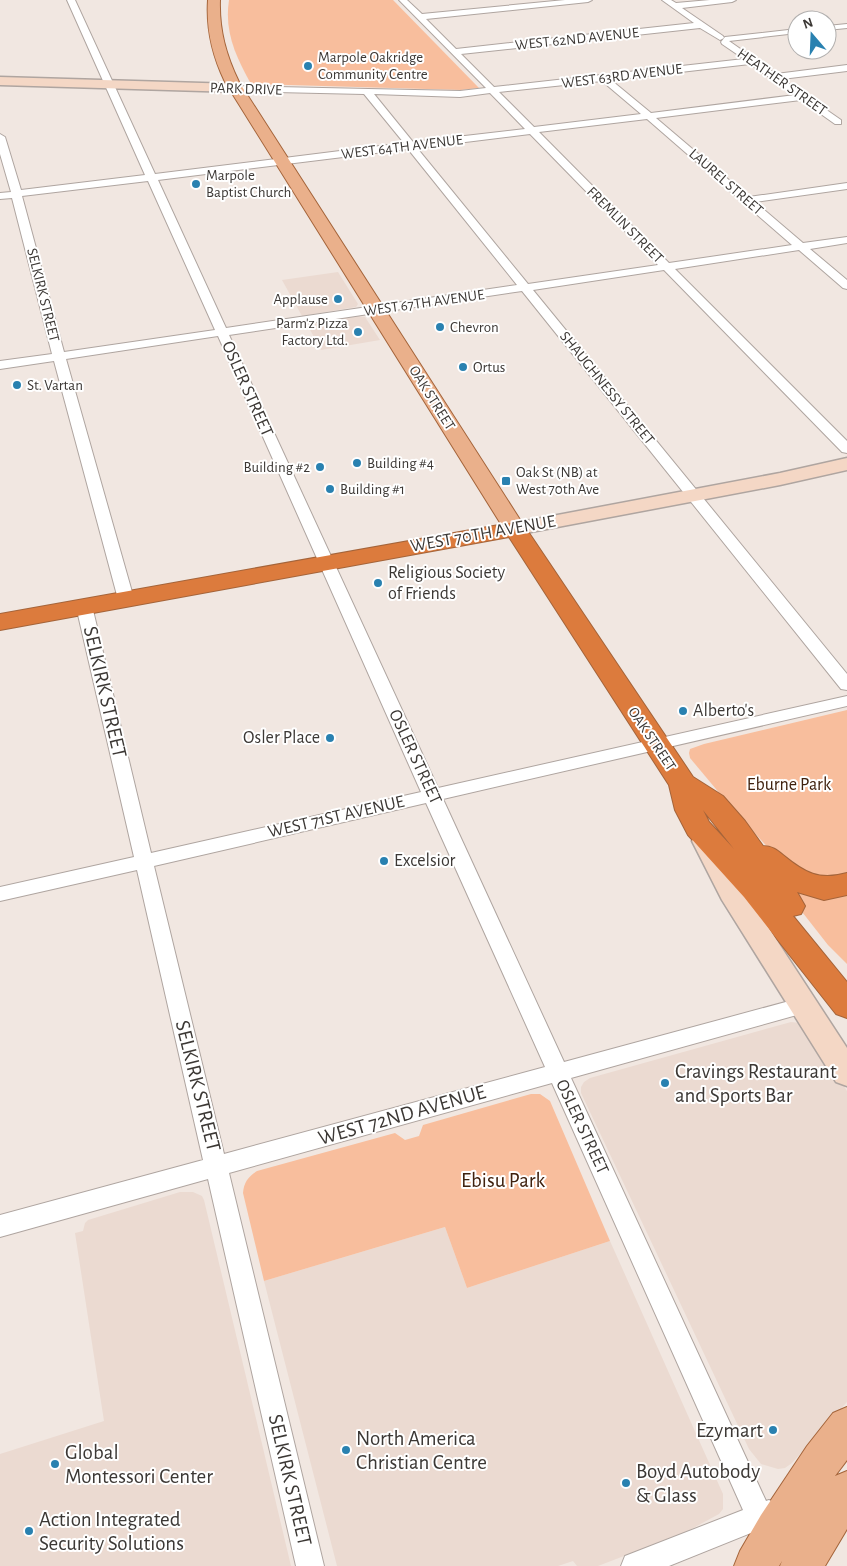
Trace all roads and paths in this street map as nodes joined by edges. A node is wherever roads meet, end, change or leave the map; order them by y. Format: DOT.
graph roads {
  1 [pos="71,0"];
  2 [pos="214,0"];
  3 [pos="403,0"];
  4 [pos="588,0"];
  5 [pos="666,0"];
  6 [pos="732,0"];
  7 [pos="674,6"];
  8 [pos="420,17"];
  9 [pos="701,25"];
  10 [pos="787,32"];
  11 [pos="724,40"];
  12 [pos="454,52"];
  13 [pos="752,61"];
  14 [pos="847,68"];
  15 [pos="775,77"];
  16 [pos="604,78"];
  17 [pos="0,82"];
  18 [pos="109,84"];
  19 [pos="236,88"];
  20 [pos="493,91"];
  21 [pos="367,92"];
  22 [pos="804,97"];
  23 [pos="650,117"];
  24 [pos="845,125"];
  25 [pos="532,131"];
  26 [pos="0,137"];
  27 [pos="409,146"];
  28 [pos="283,162"];
  29 [pos="152,178"];
  30 [pos="847,186"];
  31 [pos="17,194"];
  32 [pos="0,196"];
  33 [pos="746,200"];
  34 [pos="847,240"];
  35 [pos="802,247"];
  36 [pos="667,267"];
  37 [pos="847,286"];
  38 [pos="525,288"];
  39 [pos="376,310"];
  40 [pos="221,333"];
  41 [pos="58,357"];
  42 [pos="0,365"];
  43 [pos="847,449"];
  44 [pos="847,464"];
  45 [pos="694,495"];
  46 [pos="515,529"];
  47 [pos="325,563"];
  48 [pos="126,599"];
  49 [pos="84,606"];
  50 [pos="0,622"];
  51 [pos="847,685"];
  52 [pos="847,701"];
  53 [pos="656,745"];
  54 [pos="683,784"];
  55 [pos="433,795"];
  56 [pos="698,828"];
  57 [pos="734,828"];
  58 [pos="144,861"];
  59 [pos="847,884"];
  60 [pos="0,894"];
  61 [pos="847,978"];
  62 [pos="804,1005"];
  63 [pos="847,1005"];
  64 [pos="556,1072"];
  65 [pos="847,1073"];
  66 [pos="217,1167"];
  67 [pos="0,1226"];
  68 [pos="847,1427"];
  69 [pos="847,1492"];
  70 [pos="773,1512"];
  71 [pos="809,1551"];
  72 [pos="310,1566"];
  73 [pos="635,1566"];
  74 [pos="755,1566"];
  1 -- 18 [label="street, OSLER STREET"];
  2 -- 19 [label="main road, OAK STREET"];
  3 -- 8 [label="street, FREMLIN STREET"];
  4 -- 8 [label="street"];
  5 -- 7 [label="street, HEATHER STREET"];
  6 -- 7 [label="street"];
  7 -- 9 [label="street, HEATHER STREET"];
  8 -- 12 [label="street, FREMLIN STREET"];
  9 -- 11 [label="street, HEATHER STREET"];
  9 -- 12 [label="street, WEST 62ND AVENUE"];
  10 -- 11 [label="street"];
  11 -- 13 [label="street, HEATHER STREET"];
  12 -- 20 [label="street, FREMLIN STREET"];
  13 -- 15 [label="street, HEATHER STREET"];
  13 -- 16 [label="street, WEST 63RD AVENUE"];
  14 -- 15 [label="street"];
  15 -- 22 [label="street, HEATHER STREET"];
  16 -- 20 [label="street, WEST 63RD AVENUE"];
  16 -- 23 [label="street, LAUREL STREET"];
  17 -- 18 [label="main road, PARK DRIVE"];
  18 -- 19 [label="main road, PARK DRIVE"];
  18 -- 29 [label="street, OSLER STREET"];
  19 -- 21 [label="street, PARK DRIVE"];
  19 -- 28 [label="main road, OAK STREET"];
  20 -- 21 [label="street, PARK DRIVE"];
  20 -- 25 [label="street, FREMLIN STREET"];
  21 -- 27 [label="street, SHAUGHNESSY STREET"];
  22 -- 23 [label="street, WEST 64TH AVENUE"];
  22 -- 24 [label="street, HEATHER STREET"];
  23 -- 25 [label="street, WEST 64TH AVENUE"];
  23 -- 33 [label="street, LAUREL STREET"];
  25 -- 27 [label="street, WEST 64TH AVENUE"];
  25 -- 36 [label="street, FREMLIN STREET"];
  26 -- 31 [label="street, SELKIRK STREET"];
  27 -- 28 [label="street, WEST 64TH AVENUE"];
  27 -- 38 [label="street, SHAUGHNESSY STREET"];
  28 -- 29 [label="street, WEST 64TH AVENUE"];
  28 -- 39 [label="main road, OAK STREET"];
  29 -- 31 [label="street, WEST 64TH AVENUE"];
  29 -- 40 [label="street, OSLER STREET"];
  30 -- 33 [label="street"];
  31 -- 32 [label="street, WEST 64TH AVENUE"];
  31 -- 41 [label="street, SELKIRK STREET"];
  33 -- 35 [label="street, LAUREL STREET"];
  34 -- 35 [label="street, WEST 67TH AVENUE"];
  35 -- 36 [label="street, WEST 67TH AVENUE"];
  35 -- 37 [label="street, LAUREL STREET"];
  36 -- 38 [label="street, WEST 67TH AVENUE"];
  36 -- 43 [label="street, FREMLIN STREET"];
  38 -- 39 [label="street, WEST 67TH AVENUE"];
  38 -- 45 [label="street, SHAUGHNESSY STREET"];
  39 -- 40 [label="street, WEST 67TH AVENUE"];
  39 -- 46 [label="main road, OAK STREET"];
  40 -- 41 [label="street, WEST 67TH AVENUE"];
  40 -- 47 [label="street, OSLER STREET"];
  41 -- 42 [label="street, WEST 67TH AVENUE"];
  41 -- 48 [label="street, SELKIRK STREET"];
  44 -- 45 [label="main road, WEST 70TH AVENUE"];
  45 -- 46 [label="main road, WEST 70TH AVENUE"];
  45 -- 51 [label="street, SHAUGHNESSY STREET"];
  46 -- 47 [label="highway, WEST 70TH AVENUE"];
  46 -- 53 [label="highway, OAK STREET"];
  47 -- 48 [label="highway, WEST 70TH AVENUE"];
  47 -- 55 [label="street, OSLER STREET"];
  48 -- 49 [label="highway, WEST 70TH AVENUE"];
  49 -- 50 [label="highway, WEST 70TH AVENUE"];
  49 -- 58 [label="street, SELKIRK STREET"];
  52 -- 53 [label="street, WEST 71ST AVENUE"];
  53 -- 54 [label="highway, OAK STREET"];
  53 -- 55 [label="street, WEST 71ST AVENUE"];
  54 -- 56 [label="highway, OAK STREET"];
  54 -- 57 [label="highway, OAK STREET"];
  55 -- 58 [label="street, WEST 71ST AVENUE"];
  55 -- 64 [label="street, OSLER STREET"];
  56 -- 62 [label="main road, OAK STREET"];
  56 -- 63 [label="highway, OAK STREET"];
  57 -- 59 [label="highway"];
  57 -- 61 [label="highway, OAK STREET"];
  58 -- 60 [label="street, WEST 71ST AVENUE"];
  58 -- 66 [label="street, SELKIRK STREET"];
  62 -- 64 [label="street, WEST 72ND AVENUE"];
  62 -- 65 [label="main road, OAK STREET"];
  64 -- 66 [label="street, WEST 72ND AVENUE"];
  64 -- 70 [label="street, OSLER STREET"];
  66 -- 67 [label="street, WEST 72ND AVENUE"];
  66 -- 72 [label="street, SELKIRK STREET"];
  68 -- 70 [label="main road"];
  69 -- 71 [label="main road"];
  70 -- 73 [label="street"];
  70 -- 74 [label="main road"];
}
